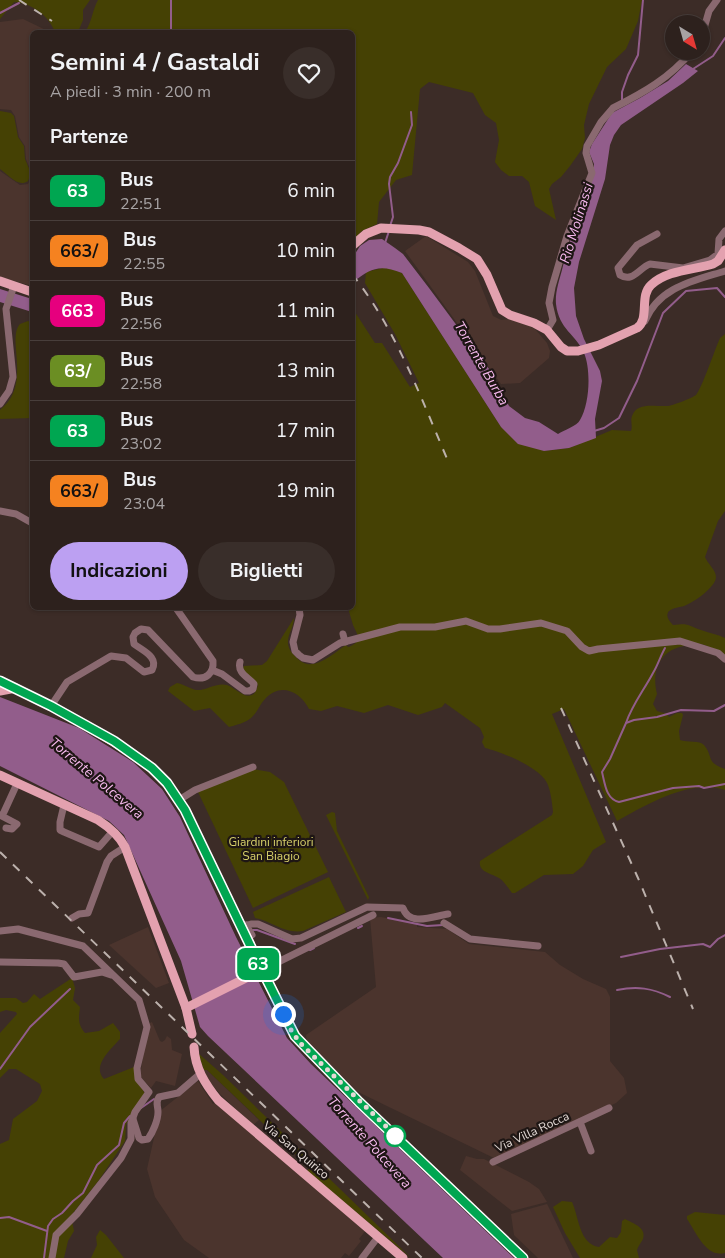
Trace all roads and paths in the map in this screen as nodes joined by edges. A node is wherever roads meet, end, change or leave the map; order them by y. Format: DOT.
graph roads {
  1 [pos="717,0"];
  2 [pos="708,15"];
  3 [pos="684,60"];
  4 [pos="725,231"];
  5 [pos="657,234"];
  6 [pos="355,243"];
  7 [pos="725,250"];
  8 [pos="683,270"];
  9 [pos="725,271"];
  10 [pos="0,281"];
  11 [pos="13,289"];
  12 [pos="30,292"];
  13 [pos="4,307"];
  14 [pos="640,326"];
  15 [pos="547,330"];
  16 [pos="0,404"];
  17 [pos="0,511"];
  18 [pos="30,522"];
  19 [pos="177,610"];
  20 [pos="299,610"];
  21 [pos="344,634"];
  22 [pos="345,642"];
  23 [pos="725,659"];
  24 [pos="240,662"];
  25 [pos="212,670"];
  26 [pos="0,681"];
  27 [pos="16,688"];
  28 [pos="0,692"];
  29 [pos="51,706"];
  30 [pos="253,766"];
  31 [pos="0,775"];
  32 [pos="15,788"];
  33 [pos="179,800"];
  34 [pos="64,805"];
  35 [pos="2,814"];
  36 [pos="6,828"];
  37 [pos="112,831"];
  38 [pos="125,847"];
  39 [pos="448,914"];
  40 [pos="373,915"];
  41 [pos="72,918"];
  42 [pos="444,923"];
  43 [pos="244,926"];
  44 [pos="0,931"];
  45 [pos="252,935"];
  46 [pos="538,946"];
  47 [pos="0,962"];
  48 [pos="258,972"];
  49 [pos="114,976"];
  50 [pos="189,1006"];
  51 [pos="192,1034"];
  52 [pos="194,1047"];
  53 [pos="200,1074"];
  54 [pos="609,1108"];
  55 [pos="133,1118"];
  56 [pos="580,1122"];
  57 [pos="592,1151"];
  58 [pos="493,1162"];
  59 [pos="378,1237"];
  60 [pos="52,1258"];
  61 [pos="362,1258"];
  62 [pos="403,1258"];
  63 [pos="523,1258"];
  1 -- 2 [label="street"];
  3 -- 15 [label="street"];
  4 -- 8 [label="street"];
  5 -- 8 [label="street"];
  6 -- 15 [label="main road"];
  7 -- 8 [label="main road"];
  8 -- 14 [label="main road"];
  9 -- 14 [label="street"];
  10 -- 11 [label="main road"];
  11 -- 12 [label="main road"];
  11 -- 13 [label="street"];
  13 -- 16 [label="street"];
  14 -- 15 [label="main road"];
  17 -- 18 [label="street"];
  19 -- 25 [label="street"];
  20 -- 22 [label="street"];
  21 -- 22 [label="street"];
  22 -- 23 [label="street"];
  24 -- 25 [label="street"];
  25 -- 29 [label="street"];
  26 -- 27 [label="main road"];
  27 -- 28 [label="main road"];
  27 -- 29 [label="main road"];
  29 -- 33 [label="main road"];
  30 -- 33 [label="street"];
  31 -- 34 [label="main road"];
  32 -- 35 [label="street"];
  33 -- 43 [label="main road"];
  34 -- 37 [label="main road"];
  34 -- 37 [label="street"];
  35 -- 36 [label="street"];
  37 -- 38 [label="main road"];
  38 -- 41 [label="street"];
  38 -- 50 [label="main road"];
  39 -- 43 [label="street"];
  40 -- 48 [label="street"];
  42 -- 46 [label="street"];
  43 -- 45 [label="street"];
  43 -- 48 [label="main road"];
  44 -- 49 [label="street"];
  47 -- 49 [label="street"];
  48 -- 50 [label="main road"];
  48 -- 63 [label="main road"];
  49 -- 55 [label="street"];
  50 -- 51 [label="main road"];
  52 -- 53 [label="main road, Via San Quirico"];
  53 -- 55 [label="street"];
  53 -- 59 [label="main road, Via San Quirico"];
  54 -- 56 [label="street, Via Villa Rocca"];
  55 -- 60 [label="street"];
  56 -- 57 [label="street, Via Villa Rocca"];
  56 -- 58 [label="street, Via Villa Rocca"];
  59 -- 61 [label="street"];
  59 -- 62 [label="main road, Via San Quirico"];
}
